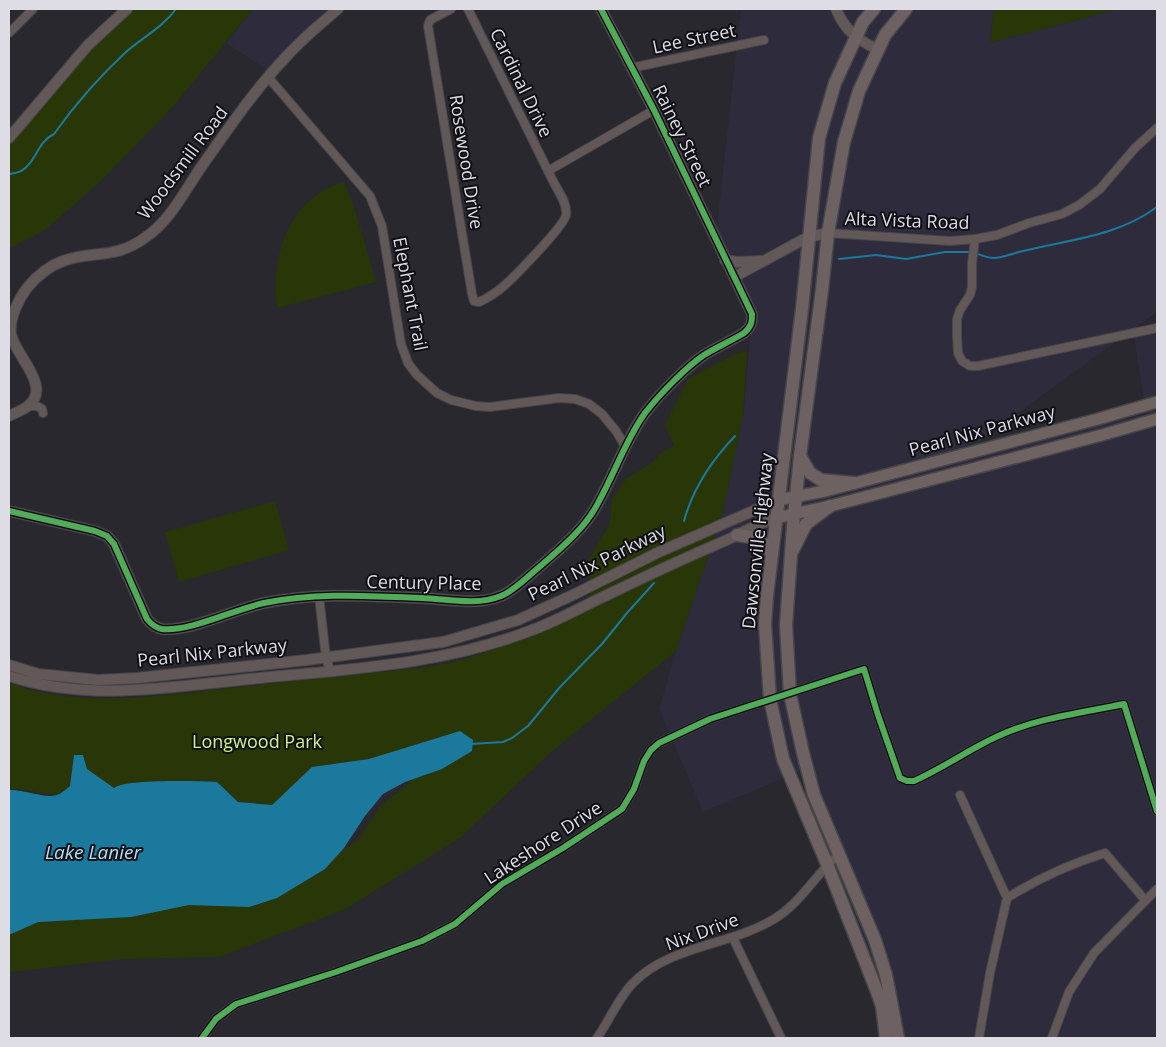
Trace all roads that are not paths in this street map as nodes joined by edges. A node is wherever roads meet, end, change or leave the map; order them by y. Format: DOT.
graph roads {
  1 [pos="33,9"];
  2 [pos="127,9"];
  3 [pos="338,9"];
  4 [pos="450,9"];
  5 [pos="468,9"];
  6 [pos="601,9"];
  7 [pos="836,9"];
  8 [pos="874,9"];
  9 [pos="906,9"];
  10 [pos="9,33"];
  11 [pos="855,38"];
  12 [pos="764,40"];
  13 [pos="878,50"];
  14 [pos="631,68"];
  15 [pos="268,77"];
  16 [pos="654,110"];
  17 [pos="1157,128"];
  18 [pos="9,138"];
  19 [pos="548,171"];
  20 [pos="828,233"];
  21 [pos="808,236"];
  22 [pos="975,239"];
  23 [pos="725,260"];
  24 [pos="762,261"];
  25 [pos="734,277"];
  26 [pos="501,288"];
  27 [pos="1157,328"];
  28 [pos="1157,402"];
  29 [pos="29,406"];
  30 [pos="43,413"];
  31 [pos="9,416"];
  32 [pos="1157,419"];
  33 [pos="625,446"];
  34 [pos="800,456"];
  35 [pos="854,483"];
  36 [pos="796,496"];
  37 [pos="778,500"];
  38 [pos="830,506"];
  39 [pos="9,511"];
  40 [pos="794,514"];
  41 [pos="776,518"];
  42 [pos="737,535"];
  43 [pos="772,554"];
  44 [pos="790,554"];
  45 [pos="319,596"];
  46 [pos="326,658"];
  47 [pos="9,665"];
  48 [pos="330,670"];
  49 [pos="9,676"];
  50 [pos="790,694"];
  51 [pos="770,699"];
  52 [pos="960,795"];
  53 [pos="1157,811"];
  54 [pos="838,855"];
  55 [pos="828,864"];
  56 [pos="1157,888"];
  57 [pos="1007,898"];
  58 [pos="1145,900"];
  59 [pos="733,938"];
  60 [pos="202,1038"];
  61 [pos="597,1038"];
  62 [pos="781,1038"];
  63 [pos="886,1038"];
  64 [pos="898,1038"];
  65 [pos="979,1038"];
  66 [pos="1052,1038"];
  1 -- 10 [label="street"];
  2 -- 18 [label="street"];
  3 -- 15 [label="street, Woodsmill Road"];
  4 -- 26 [label="street, Rosewood Drive"];
  5 -- 19 [label="street, Cardinal Drive"];
  6 -- 14 [label="street, Rainey Street"];
  7 -- 11 [label="street"];
  8 -- 11 [label="main road, Dawsonville Highway"];
  9 -- 13 [label="main road, Dawsonville Highway"];
  11 -- 13 [label="street"];
  11 -- 21 [label="main road, Dawsonville Highway"];
  12 -- 14 [label="street, Lee Street"];
  13 -- 20 [label="main road, Dawsonville Highway"];
  14 -- 16 [label="street, Rainey Street"];
  15 -- 29 [label="street, Woodsmill Road"];
  15 -- 33 [label="street, Elephant Trail"];
  16 -- 19 [label="street"];
  16 -- 23 [label="street, Rainey Street"];
  17 -- 22 [label="street, Alta Vista Road"];
  19 -- 26 [label="street, Cardinal Drive"];
  20 -- 21 [label="street"];
  20 -- 22 [label="street, Alta Vista Road"];
  20 -- 34 [label="main road, Dawsonville Highway"];
  21 -- 24 [label="street"];
  21 -- 37 [label="main road, Dawsonville Highway"];
  22 -- 27 [label="street"];
  23 -- 24 [label="street"];
  23 -- 25 [label="street, Rainey Street"];
  24 -- 25 [label="street"];
  25 -- 33 [label="street, Century Place"];
  28 -- 35 [label="main road, Pearl Nix Parkway"];
  29 -- 30 [label="street"];
  29 -- 31 [label="street"];
  32 -- 38 [label="main road, Pearl Nix Parkway"];
  33 -- 45 [label="street, Century Place"];
  34 -- 35 [label="main road"];
  34 -- 36 [label="main road, Dawsonville Highway"];
  35 -- 36 [label="main road, Pearl Nix Parkway"];
  36 -- 37 [label="main road, Pearl Nix Parkway"];
  36 -- 40 [label="main road, Dawsonville Highway"];
  37 -- 41 [label="main road, Dawsonville Highway"];
  37 -- 46 [label="street, Pearl Nix Parkway"];
  38 -- 40 [label="main road, Pearl Nix Parkway"];
  38 -- 44 [label="main road"];
  39 -- 45 [label="street, Century Place"];
  40 -- 41 [label="main road, Pearl Nix Parkway"];
  40 -- 44 [label="main road, Dawsonville Highway"];
  41 -- 42 [label="street, Pearl Nix Parkway"];
  41 -- 43 [label="main road, Dawsonville Highway"];
  42 -- 43 [label="main road"];
  42 -- 48 [label="street, Pearl Nix Parkway"];
  43 -- 51 [label="main road, Dawsonville Highway"];
  44 -- 50 [label="main road, Dawsonville Highway"];
  45 -- 46 [label="street"];
  46 -- 47 [label="street, Pearl Nix Parkway"];
  46 -- 48 [label="street"];
  48 -- 49 [label="street, Pearl Nix Parkway"];
  50 -- 51 [label="street, Lakeshore Drive"];
  50 -- 53 [label="street, Lakeshore Drive"];
  50 -- 54 [label="main road, Dawsonville Highway"];
  51 -- 55 [label="main road, Dawsonville Highway"];
  51 -- 60 [label="street, Lakeshore Drive"];
  52 -- 57 [label="street"];
  54 -- 55 [label="street, Nix Drive"];
  54 -- 64 [label="main road, Dawsonville Highway"];
  55 -- 59 [label="street, Nix Drive"];
  55 -- 63 [label="main road, Dawsonville Highway"];
  56 -- 58 [label="street"];
  57 -- 58 [label="street"];
  57 -- 65 [label="street"];
  58 -- 66 [label="street"];
  59 -- 61 [label="street, Nix Drive"];
  59 -- 62 [label="street"];
}
